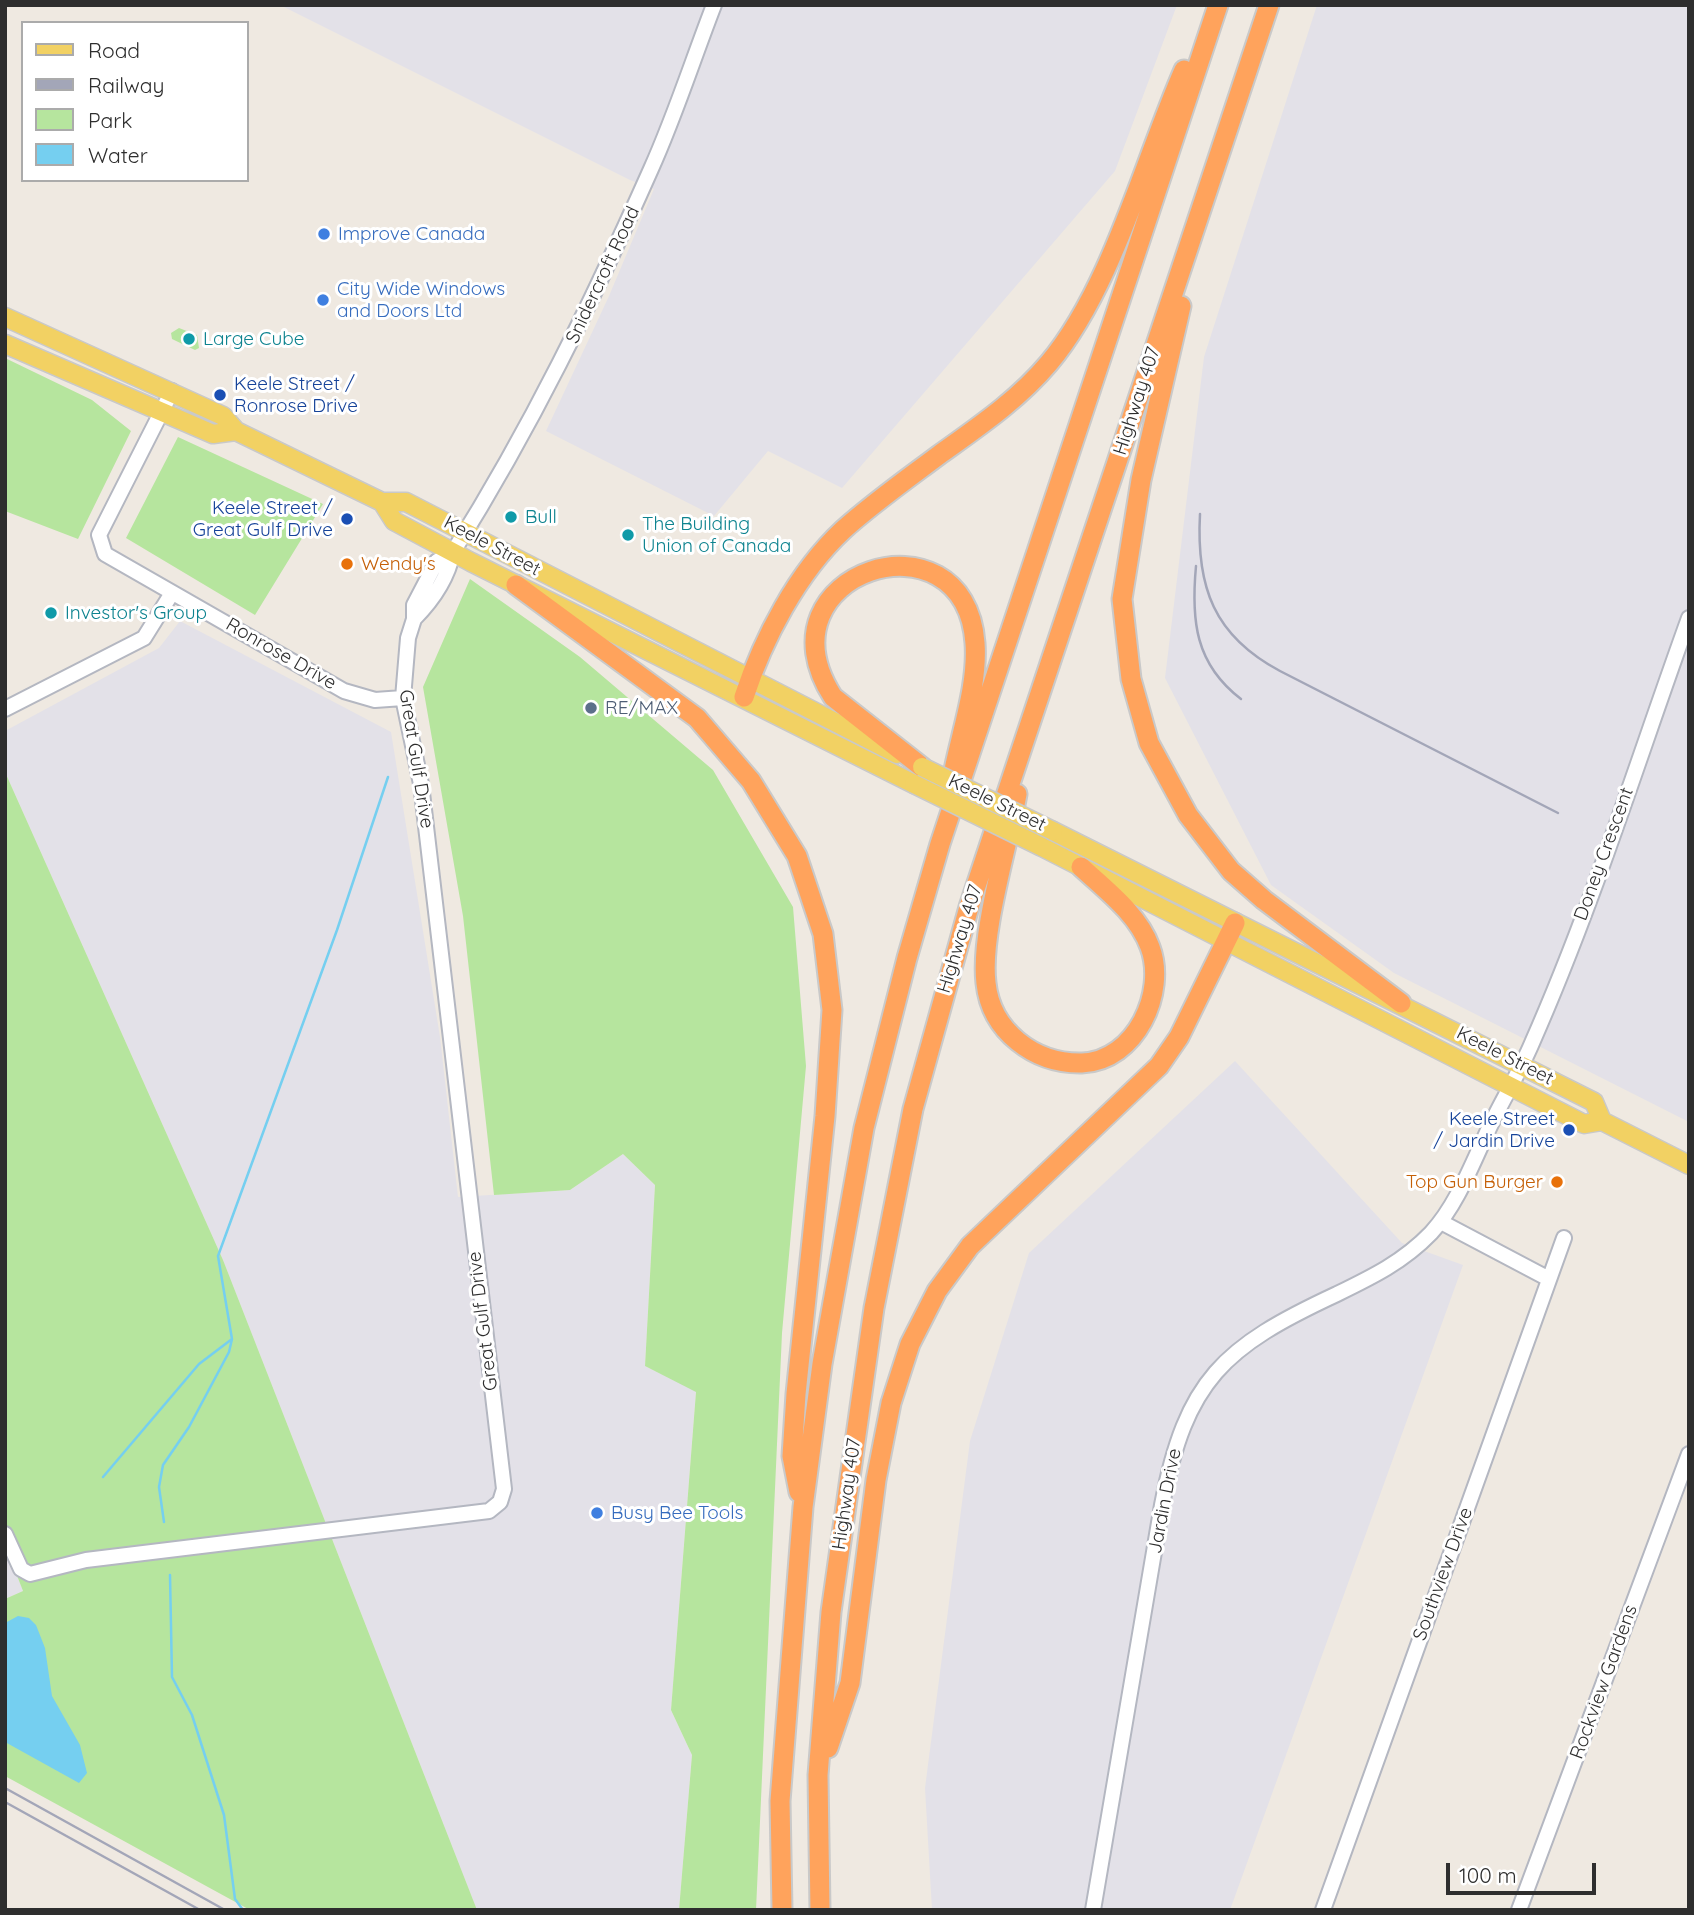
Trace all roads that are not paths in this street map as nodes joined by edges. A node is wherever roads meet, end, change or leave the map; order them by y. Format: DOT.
graph roads {
  1 [pos="714,5"];
  2 [pos="1212,5"];
  3 [pos="1218,5"];
  4 [pos="1269,5"];
  5 [pos="1208,189"];
  6 [pos="5,317"];
  7 [pos="5,344"];
  8 [pos="172,391"];
  9 [pos="162,411"];
  10 [pos="236,431"];
  11 [pos="382,502"];
  12 [pos="465,533"];
  13 [pos="453,552"];
  14 [pos="516,585"];
  15 [pos="172,593"];
  16 [pos="1689,618"];
  17 [pos="747,689"];
  18 [pos="403,698"];
  19 [pos="5,709"];
  20 [pos="1029,726"];
  21 [pos="918,775"];
  22 [pos="940,844"];
  23 [pos="1081,867"];
  24 [pos="1231,932"];
  25 [pos="1401,1003"];
  26 [pos="1522,1065"];
  27 [pos="1510,1086"];
  28 [pos="1602,1121"];
  29 [pos="1689,1165"];
  30 [pos="1441,1222"];
  31 [pos="1564,1238"];
  32 [pos="1549,1279"];
  33 [pos="1689,1454"];
  34 [pos="803,1507"];
  35 [pos="5,1534"];
  36 [pos="818,1775"];
  37 [pos="782,1910"];
  38 [pos="820,1910"];
  39 [pos="1093,1910"];
  40 [pos="1323,1910"];
  41 [pos="1519,1910"];
  1 -- 12 [label="street, Snidercroft Road"];
  2 -- 17 [label="highway"];
  3 -- 22 [label="highway, Highway 407"];
  4 -- 5 [label="highway, Highway 407"];
  5 -- 20 [label="highway, Highway 407"];
  5 -- 25 [label="highway"];
  6 -- 8 [label="main road, Keele Street"];
  7 -- 9 [label="main road, Keele Street"];
  8 -- 9 [label="street, Ronrose Drive"];
  8 -- 10 [label="main road, Keele Street"];
  9 -- 10 [label="main road, Keele Street"];
  9 -- 15 [label="street, Ronrose Drive"];
  10 -- 11 [label="main road, Keele Street"];
  11 -- 12 [label="main road, Keele Street"];
  11 -- 13 [label="main road, Keele Street"];
  12 -- 13 [label="street, Snidercroft Road"];
  12 -- 17 [label="main road, Keele Street"];
  13 -- 14 [label="main road, Keele Street"];
  13 -- 18 [label="street, Great Gulf Drive"];
  14 -- 17 [label="main road, Keele Street"];
  14 -- 34 [label="highway"];
  15 -- 18 [label="street, Ronrose Drive"];
  15 -- 19 [label="street"];
  16 -- 26 [label="street, Doney Crescent"];
  17 -- 21 [label="main road, Keele Street"];
  18 -- 35 [label="street, Great Gulf Drive"];
  20 -- 23 [label="highway"];
  20 -- 36 [label="highway, Highway 407"];
  21 -- 22 [label="highway"];
  21 -- 23 [label="main road, Keele Street, bridge"];
  21 -- 24 [label="main road, Keele Street, bridge"];
  22 -- 34 [label="highway, Highway 407"];
  23 -- 24 [label="main road, Keele Street"];
  24 -- 25 [label="main road, Keele Street"];
  24 -- 27 [label="main road, Keele Street"];
  24 -- 36 [label="highway"];
  25 -- 26 [label="main road, Keele Street"];
  26 -- 27 [label="street, Doney Crescent"];
  26 -- 28 [label="main road, Keele Street"];
  27 -- 28 [label="main road, Keele Street"];
  27 -- 30 [label="street, Jardin Drive"];
  28 -- 29 [label="main road, Keele Street"];
  30 -- 32 [label="street"];
  30 -- 39 [label="street, Jardin Drive"];
  31 -- 32 [label="street, Southview Drive"];
  32 -- 40 [label="street, Southview Drive"];
  33 -- 41 [label="street, Rockview Gardens"];
  34 -- 37 [label="highway, Highway 407"];
  36 -- 38 [label="highway, Highway 407"];
}
